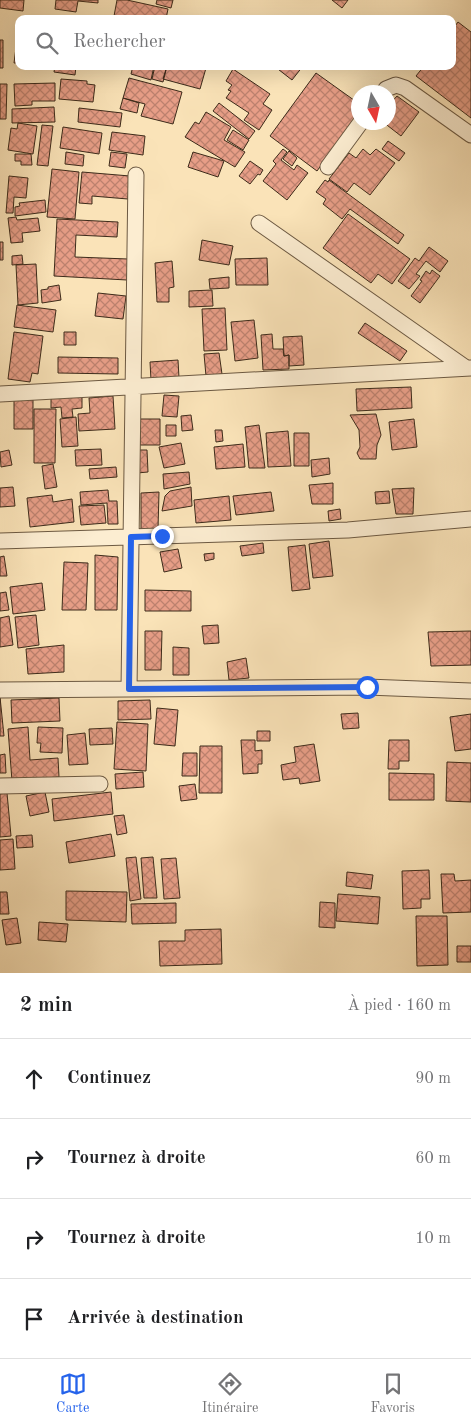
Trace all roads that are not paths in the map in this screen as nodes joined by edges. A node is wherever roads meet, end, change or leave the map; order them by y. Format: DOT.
graph roads {
  1 [pos="396,85"];
  2 [pos="355,130"];
  3 [pos="471,136"];
  4 [pos="328,167"];
  5 [pos="136,176"];
  6 [pos="259,223"];
  7 [pos="468,368"];
  8 [pos="133,388"];
  9 [pos="0,394"];
  10 [pos="471,519"];
  11 [pos="131,537"];
  12 [pos="0,541"];
  13 [pos="129,689"];
  14 [pos="0,690"];
  15 [pos="471,691"];
  16 [pos="100,784"];
  17 [pos="0,786"];
  1 -- 3 [label="street"];
  2 -- 4 [label="street"];
  5 -- 8 [label="street"];
  6 -- 7 [label="street"];
  7 -- 8 [label="street"];
  8 -- 9 [label="street"];
  8 -- 11 [label="street"];
  10 -- 11 [label="street"];
  11 -- 12 [label="street"];
  11 -- 13 [label="street"];
  13 -- 14 [label="street"];
  13 -- 15 [label="street"];
  16 -- 17 [label="street"];
}
